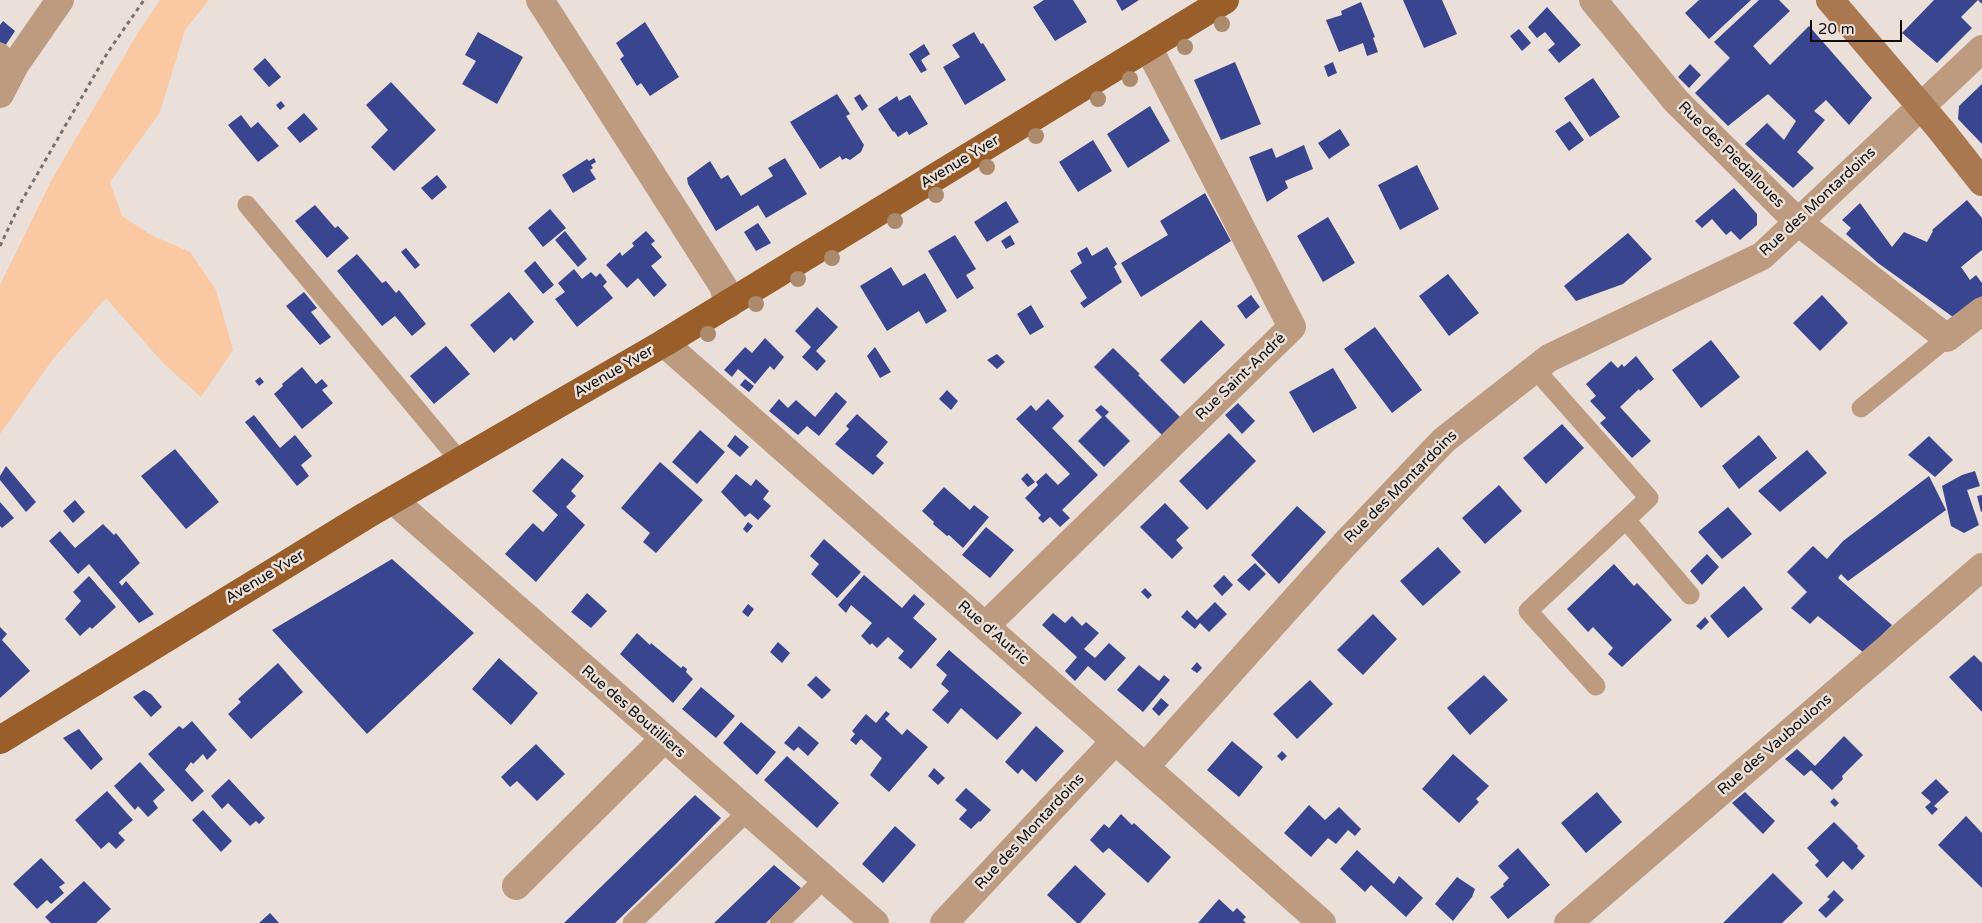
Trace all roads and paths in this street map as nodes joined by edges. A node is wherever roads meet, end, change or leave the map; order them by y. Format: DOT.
graph roads {
  1 [pos="60,0"];
  2 [pos="144,0"];
  3 [pos="540,0"];
  4 [pos="1225,0"];
  5 [pos="1593,0"];
  6 [pos="1830,0"];
  7 [pos="1148,47"];
  8 [pos="1982,49"];
  9 [pos="8,59"];
  10 [pos="0,94"];
  11 [pos="1919,106"];
  12 [pos="1982,182"];
  13 [pos="246,205"];
  14 [pos="1798,222"];
  15 [pos="0,246"];
  16 [pos="729,304"];
  17 [pos="1982,311"];
  18 [pos="1946,338"];
  19 [pos="664,343"];
  20 [pos="1535,369"];
  21 [pos="1861,408"];
  22 [pos="460,461"];
  23 [pos="393,500"];
  24 [pos="1626,520"];
  25 [pos="1982,567"];
  26 [pos="1690,595"];
  27 [pos="985,626"];
  28 [pos="1596,686"];
  29 [pos="664,739"];
  30 [pos="0,740"];
  31 [pos="1115,741"];
  32 [pos="1145,767"];
  33 [pos="747,812"];
  34 [pos="824,879"];
  35 [pos="516,886"];
  36 [pos="632,923"];
  37 [pos="779,923"];
  38 [pos="875,923"];
  39 [pos="944,923"];
  40 [pos="1322,923"];
  41 [pos="1568,923"];
  1 -- 9 [label="street"];
  2 -- 15 [label="path"];
  3 -- 16 [label="street"];
  4 -- 7 [label="main road, Avenue Yver"];
  5 -- 14 [label="street, Rue des Piedalloues"];
  6 -- 11 [label="main road"];
  7 -- 16 [label="main road, Avenue Yver"];
  7 -- 27 [label="street, Rue Saint-André"];
  8 -- 11 [label="street, Rue des Montardoins"];
  9 -- 10 [label="street"];
  11 -- 12 [label="main road"];
  11 -- 14 [label="street, Rue des Montardoins"];
  13 -- 22 [label="lane"];
  14 -- 18 [label="street, Rue des Piedalloues"];
  14 -- 20 [label="street, Rue des Montardoins"];
  16 -- 19 [label="main road, Avenue Yver"];
  17 -- 18 [label="street"];
  18 -- 21 [label="lane"];
  19 -- 22 [label="main road, Avenue Yver"];
  19 -- 27 [label="street, Rue d'Autric"];
  20 -- 24 [label="lane"];
  20 -- 32 [label="street, Rue des Montardoins"];
  22 -- 23 [label="main road, Avenue Yver"];
  23 -- 29 [label="street, Rue des Boutilliers"];
  23 -- 30 [label="main road, Avenue Yver"];
  24 -- 26 [label="lane"];
  24 -- 28 [label="lane"];
  25 -- 41 [label="street, Rue des Vauboulons"];
  27 -- 31 [label="street, Rue d'Autric"];
  29 -- 33 [label="street, Rue des Boutilliers"];
  29 -- 35 [label="street"];
  31 -- 32 [label="street, Rue d'Autric"];
  31 -- 39 [label="street, Rue des Montardoins"];
  32 -- 40 [label="street, Rue d'Autric"];
  33 -- 34 [label="street, Rue des Boutilliers"];
  33 -- 36 [label="lane"];
  34 -- 37 [label="lane"];
  34 -- 38 [label="street, Rue des Boutilliers"];
}
